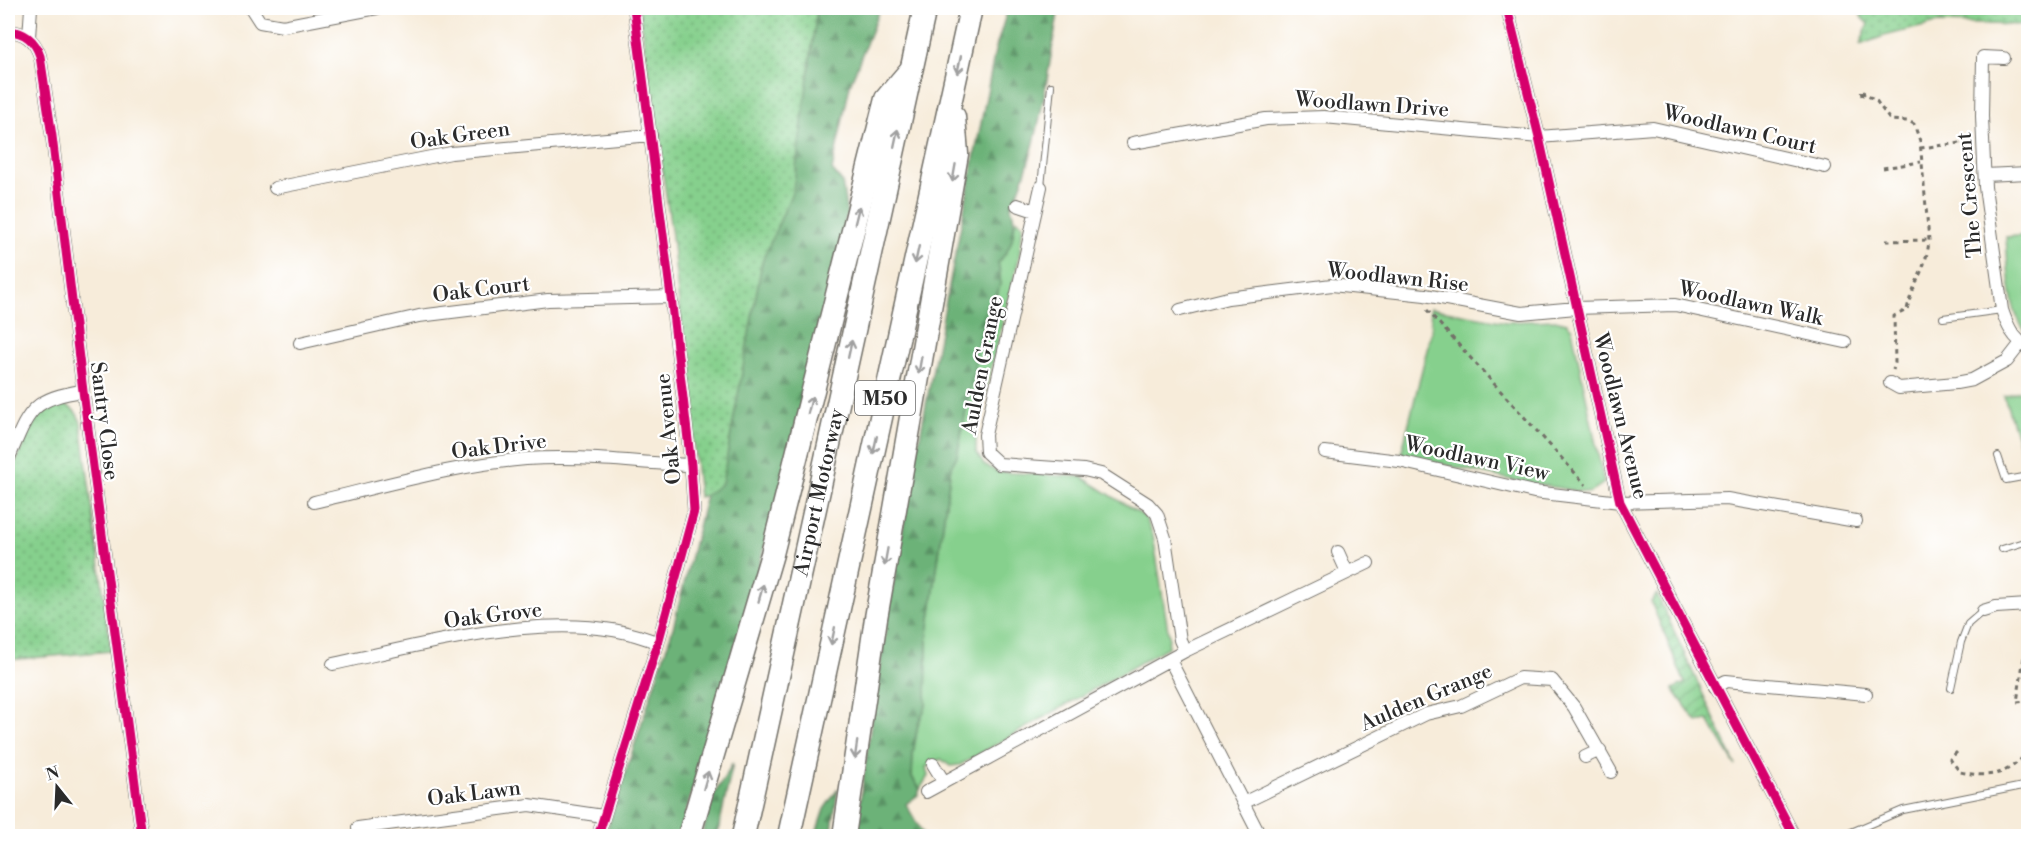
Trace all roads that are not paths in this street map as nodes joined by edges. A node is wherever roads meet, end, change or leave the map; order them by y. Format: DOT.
graph roads {
  1 [pos="31,8"];
  2 [pos="251,8"];
  3 [pos="377,8"];
  4 [pos="634,8"];
  5 [pos="925,8"];
  6 [pos="971,8"];
  7 [pos="1507,8"];
  8 [pos="8,31"];
  9 [pos="29,37"];
  10 [pos="2004,58"];
  11 [pos="912,69"];
  12 [pos="1051,86"];
  13 [pos="952,94"];
  14 [pos="651,135"];
  15 [pos="1539,137"];
  16 [pos="1134,144"];
  17 [pos="1825,167"];
  18 [pos="2028,173"];
  19 [pos="1984,175"];
  20 [pos="1041,187"];
  21 [pos="275,188"];
  22 [pos="1017,205"];
  23 [pos="1035,211"];
  24 [pos="671,297"];
  25 [pos="1576,308"];
  26 [pos="1180,310"];
  27 [pos="2002,310"];
  28 [pos="1943,318"];
  29 [pos="1845,342"];
  30 [pos="300,343"];
  31 [pos="2025,345"];
  32 [pos="1890,383"];
  33 [pos="83,391"];
  34 [pos="1325,452"];
  35 [pos="1998,456"];
  36 [pos="8,460"];
  37 [pos="691,465"];
  38 [pos="2028,476"];
  39 [pos="314,502"];
  40 [pos="1620,502"];
  41 [pos="1856,521"];
  42 [pos="2028,541"];
  43 [pos="2002,549"];
  44 [pos="1338,552"];
  45 [pos="1368,562"];
  46 [pos="1347,572"];
  47 [pos="2028,605"];
  48 [pos="1983,611"];
  49 [pos="658,643"];
  50 [pos="1185,651"];
  51 [pos="1170,660"];
  52 [pos="333,664"];
  53 [pos="1715,687"];
  54 [pos="1951,688"];
  55 [pos="1866,694"];
  56 [pos="1600,750"];
  57 [pos="1585,758"];
  58 [pos="933,764"];
  59 [pos="1611,772"];
  60 [pos="944,782"];
  61 [pos="2028,784"];
  62 [pos="926,792"];
  63 [pos="1243,802"];
  64 [pos="603,816"];
  65 [pos="142,837"];
  66 [pos="359,837"];
  67 [pos="598,837"];
  68 [pos="689,837"];
  69 [pos="742,837"];
  70 [pos="789,837"];
  71 [pos="843,837"];
  72 [pos="1260,837"];
  73 [pos="1794,837"];
  74 [pos="1842,837"];
  1 -- 9 [label="street, Santry Close"];
  2 -- 3 [label="street"];
  4 -- 14 [label="street, Oak Avenue"];
  5 -- 11 [label="highway, Airport Motorway / M50"];
  6 -- 13 [label="highway, Airport Motorway / M50, one-way"];
  7 -- 15 [label="street, Woodlawn Avenue"];
  8 -- 9 [label="street"];
  9 -- 33 [label="street, Santry Close"];
  10 -- 19 [label="street, The Crescent"];
  68 -- 11 [label="highway, one-way"];
  69 -- 11 [label="highway, Airport Motorway / M50, one-way"];
  12 -- 20 [label="lane"];
  13 -- 70 [label="highway, Airport Motorway / M50, one-way"];
  13 -- 71 [label="highway, one-way"];
  14 -- 21 [label="street, Oak Green"];
  14 -- 24 [label="street, Oak Avenue"];
  15 -- 16 [label="street, Woodlawn Drive"];
  15 -- 17 [label="street, Woodlawn Court"];
  15 -- 25 [label="street, Woodlawn Avenue"];
  18 -- 19 [label="street"];
  19 -- 27 [label="street, The Crescent"];
  20 -- 23 [label="street, Aulden Grange"];
  22 -- 23 [label="street"];
  23 -- 50 [label="street, Aulden Grange"];
  24 -- 30 [label="street, Oak Court"];
  24 -- 37 [label="street, Oak Avenue"];
  25 -- 26 [label="street, Woodlawn Rise"];
  25 -- 29 [label="street, Woodlawn Walk"];
  25 -- 40 [label="street, Woodlawn Avenue"];
  27 -- 28 [label="lane"];
  27 -- 31 [label="street, The Crescent"];
  31 -- 32 [label="street, The Crescent"];
  33 -- 36 [label="street, Santry Close"];
  33 -- 65 [label="street, Santry Close"];
  34 -- 40 [label="street, Woodlawn View"];
  35 -- 38 [label="lane"];
  37 -- 39 [label="street, Oak Drive"];
  37 -- 49 [label="street, Oak Avenue"];
  40 -- 41 [label="street, Woodlawn View"];
  40 -- 53 [label="street, Woodlawn Avenue"];
  42 -- 43 [label="lane"];
  44 -- 46 [label="street"];
  45 -- 46 [label="street"];
  46 -- 50 [label="street"];
  47 -- 48 [label="street"];
  48 -- 54 [label="lane"];
  49 -- 52 [label="street, Oak Grove"];
  49 -- 64 [label="street, Oak Avenue"];
  50 -- 51 [label="street"];
  51 -- 60 [label="street"];
  51 -- 63 [label="street"];
  53 -- 55 [label="street"];
  53 -- 73 [label="street, Woodlawn Avenue"];
  56 -- 57 [label="street"];
  56 -- 59 [label="street, Aulden Grange"];
  56 -- 63 [label="street, Aulden Grange"];
  58 -- 60 [label="street"];
  60 -- 62 [label="street"];
  61 -- 74 [label="lane"];
  63 -- 72 [label="street"];
  64 -- 66 [label="street, Oak Lawn"];
  64 -- 67 [label="street, Oak Avenue"];
}
